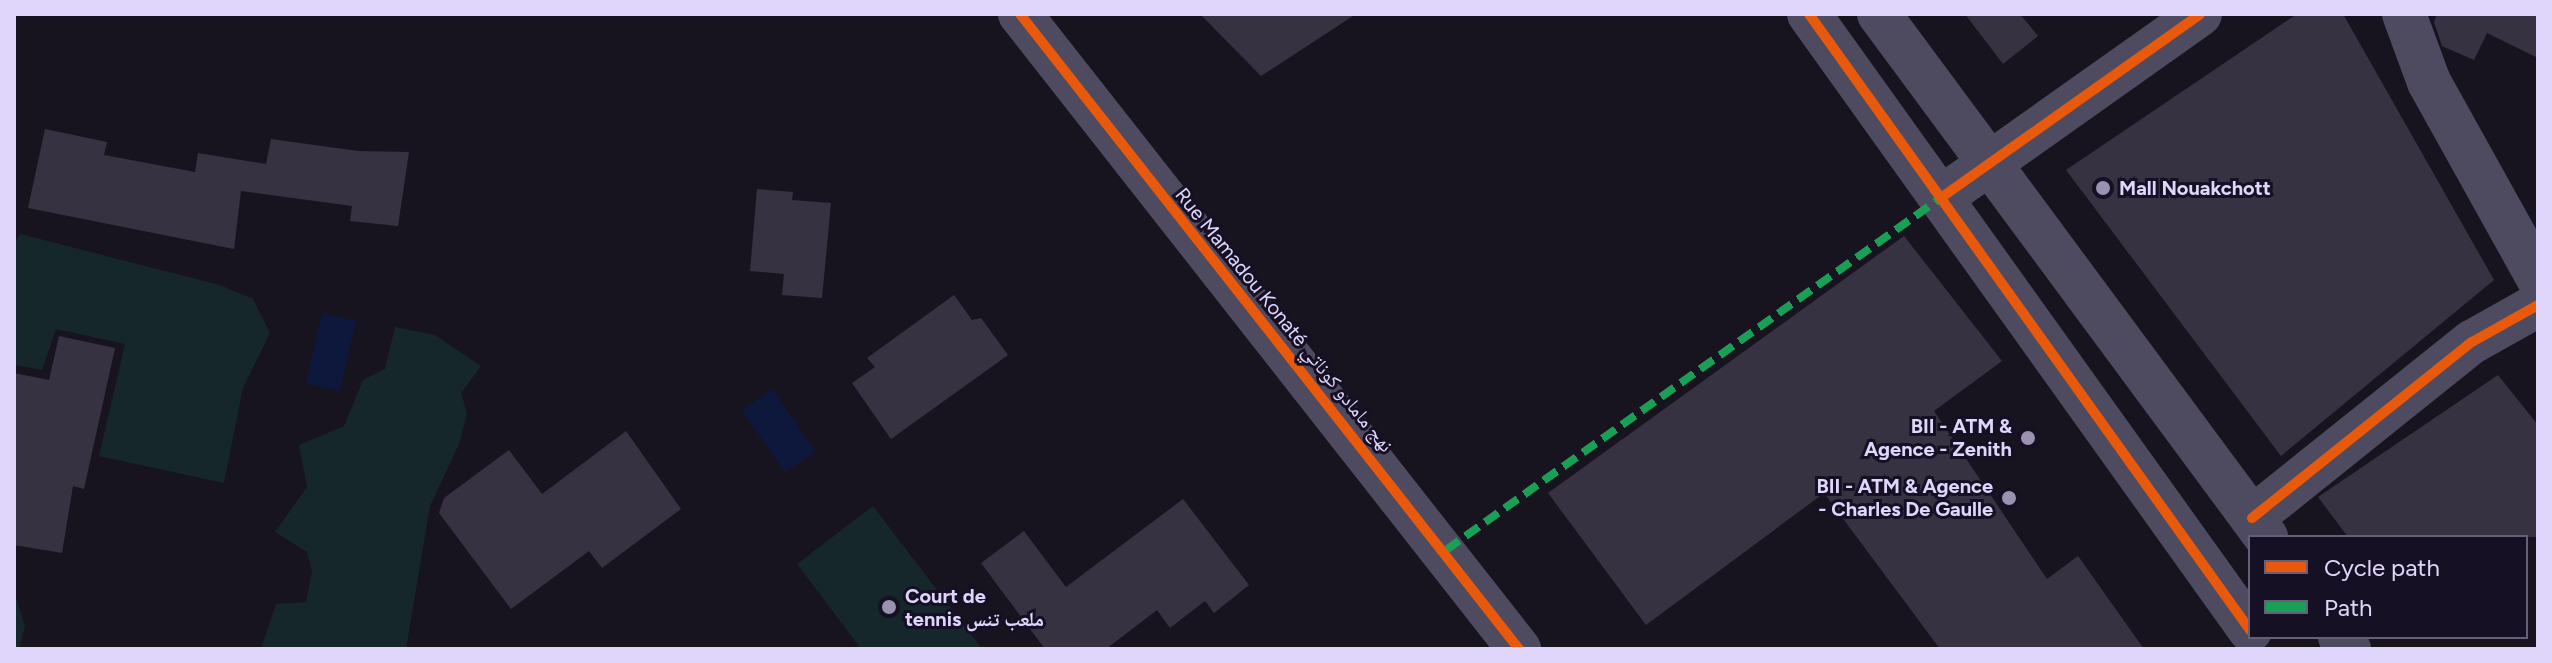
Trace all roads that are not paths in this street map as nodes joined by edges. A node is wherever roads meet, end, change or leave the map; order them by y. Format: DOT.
graph roads {
  1 [pos="1020,14"];
  2 [pos="1809,14"];
  3 [pos="1879,14"];
  4 [pos="2200,14"];
  5 [pos="2404,14"];
  6 [pos="1987,164"];
  7 [pos="1942,197"];
  8 [pos="2538,278"];
  9 [pos="2538,305"];
  10 [pos="2259,528"];
  11 [pos="2248,627"];
  12 [pos="1519,649"];
  1 -- 12 [label="street, Rue Mamadou Konaté نهج مامادو كوناتي"];
  2 -- 7 [label="street"];
  3 -- 6 [label="street"];
  4 -- 6 [label="street"];
  5 -- 8 [label="street"];
  6 -- 7 [label="street"];
  6 -- 10 [label="street"];
  7 -- 11 [label="street"];
  9 -- 10 [label="street"];
}
